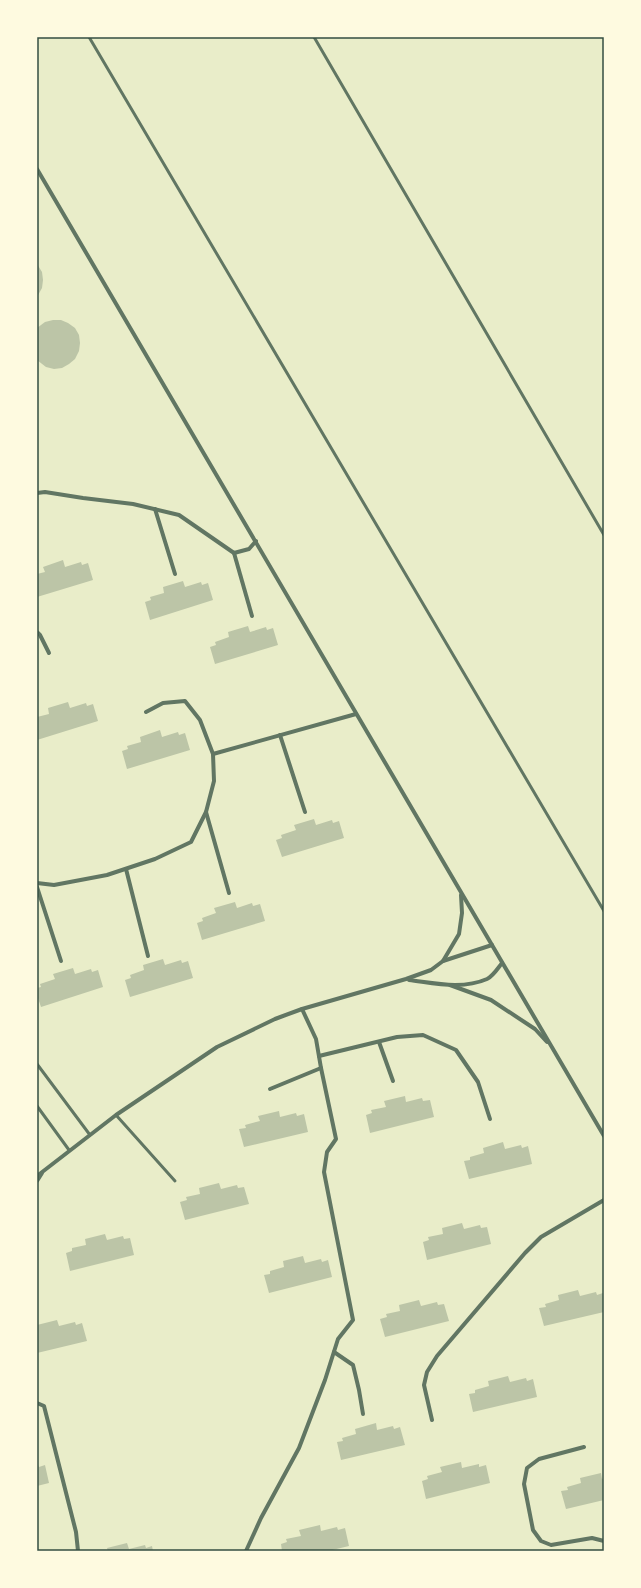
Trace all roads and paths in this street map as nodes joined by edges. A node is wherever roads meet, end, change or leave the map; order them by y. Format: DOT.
graph roads {
  1 [pos="89,37"];
  2 [pos="314,37"];
  3 [pos="37,169"];
  4 [pos="37,493"];
  5 [pos="155,509"];
  6 [pos="604,534"];
  7 [pos="256,541"];
  8 [pos="234,553"];
  9 [pos="175,574"];
  10 [pos="252,616"];
  11 [pos="37,632"];
  12 [pos="49,653"];
  13 [pos="146,712"];
  14 [pos="356,714"];
  15 [pos="280,735"];
  16 [pos="213,754"];
  17 [pos="206,812"];
  18 [pos="305,812"];
  19 [pos="126,869"];
  20 [pos="37,883"];
  21 [pos="37,887"];
  22 [pos="461,892"];
  23 [pos="229,893"];
  24 [pos="604,911"];
  25 [pos="492,945"];
  26 [pos="148,956"];
  27 [pos="61,961"];
  28 [pos="443,961"];
  29 [pos="502,963"];
  30 [pos="406,980"];
  31 [pos="450,985"];
  32 [pos="302,1009"];
  33 [pos="378,1042"];
  34 [pos="552,1048"];
  35 [pos="319,1056"];
  36 [pos="37,1064"];
  37 [pos="321,1068"];
  38 [pos="393,1081"];
  39 [pos="270,1089"];
  40 [pos="37,1106"];
  41 [pos="116,1115"];
  42 [pos="490,1119"];
  43 [pos="90,1134"];
  44 [pos="604,1136"];
  45 [pos="69,1150"];
  46 [pos="44,1170"];
  47 [pos="37,1176"];
  48 [pos="37,1181"];
  49 [pos="176,1181"];
  50 [pos="604,1200"];
  51 [pos="334,1352"];
  52 [pos="37,1403"];
  53 [pos="363,1414"];
  54 [pos="432,1420"];
  55 [pos="584,1447"];
  56 [pos="604,1541"];
  57 [pos="78,1551"];
  58 [pos="246,1551"];
  1 -- 24 [label="lane"];
  2 -- 6 [label="lane"];
  3 -- 7 [label="street"];
  4 -- 5 [label="street"];
  5 -- 8 [label="street"];
  5 -- 9 [label="street"];
  7 -- 8 [label="street"];
  7 -- 14 [label="street"];
  8 -- 10 [label="street"];
  11 -- 12 [label="street"];
  13 -- 16 [label="street"];
  14 -- 15 [label="street"];
  14 -- 22 [label="street"];
  15 -- 16 [label="street"];
  15 -- 18 [label="street"];
  16 -- 17 [label="street"];
  17 -- 19 [label="street"];
  17 -- 23 [label="street"];
  19 -- 20 [label="street"];
  19 -- 26 [label="street"];
  21 -- 27 [label="street"];
  22 -- 25 [label="street"];
  22 -- 28 [label="street"];
  25 -- 28 [label="street"];
  25 -- 29 [label="street"];
  28 -- 30 [label="street"];
  29 -- 31 [label="street"];
  29 -- 34 [label="street"];
  30 -- 31 [label="street"];
  30 -- 32 [label="street"];
  31 -- 34 [label="street"];
  32 -- 35 [label="street"];
  32 -- 41 [label="street"];
  33 -- 35 [label="street"];
  33 -- 38 [label="street"];
  33 -- 42 [label="street"];
  34 -- 44 [label="street"];
  35 -- 37 [label="street"];
  36 -- 43 [label="lane"];
  37 -- 39 [label="street"];
  37 -- 51 [label="street"];
  40 -- 45 [label="lane"];
  41 -- 43 [label="street"];
  41 -- 49 [label="lane"];
  43 -- 45 [label="street"];
  45 -- 46 [label="street"];
  46 -- 47 [label="street"];
  46 -- 48 [label="street"];
  50 -- 54 [label="street"];
  51 -- 53 [label="street"];
  51 -- 58 [label="street"];
  52 -- 57 [label="street"];
  55 -- 56 [label="street"];
}
